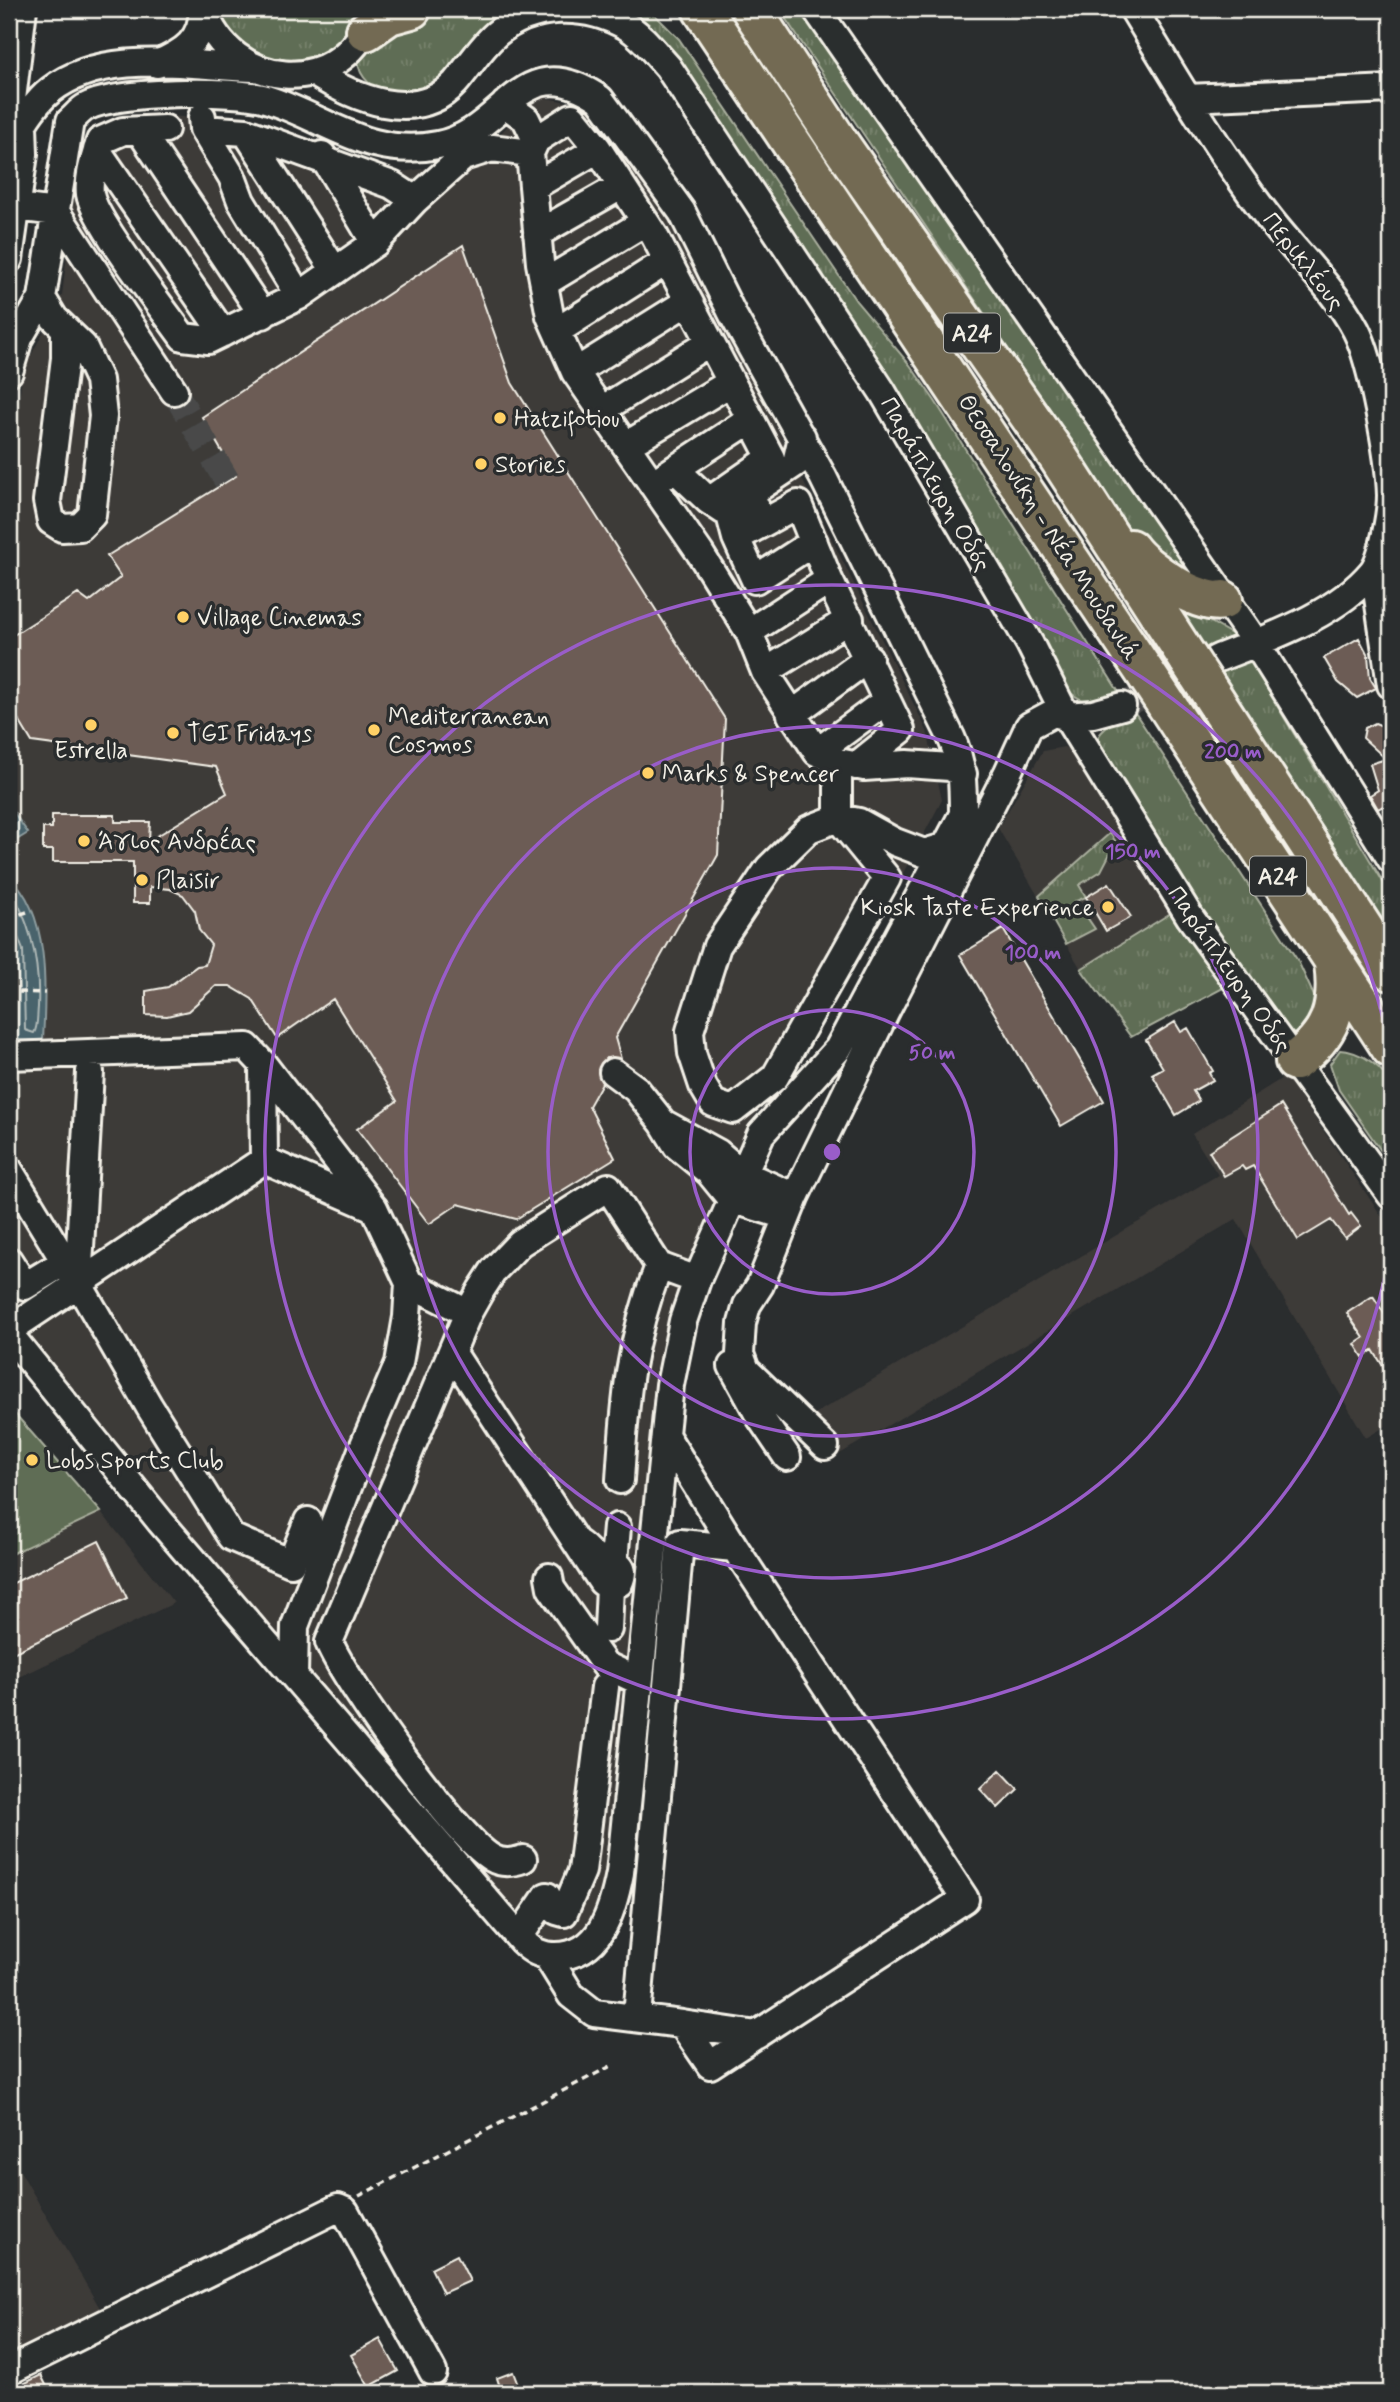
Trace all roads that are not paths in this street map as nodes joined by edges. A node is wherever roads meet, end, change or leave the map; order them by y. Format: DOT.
graph roads {
  1 [pos="23,9"];
  2 [pos="203,9"];
  3 [pos="411,9"];
  4 [pos="674,9"];
  5 [pos="702,9"];
  6 [pos="751,9"];
  7 [pos="816,9"];
  8 [pos="1133,9"];
  9 [pos="364,30"];
  10 [pos="155,64"];
  11 [pos="254,68"];
  12 [pos="313,72"];
  13 [pos="1391,89"];
  14 [pos="193,93"];
  15 [pos="1234,96"];
  16 [pos="1187,98"];
  17 [pos="373,100"];
  18 [pos="505,104"];
  19 [pos="302,113"];
  20 [pos="174,129"];
  21 [pos="14,131"];
  22 [pos="246,132"];
  23 [pos="1207,132"];
  24 [pos="533,147"];
  25 [pos="598,149"];
  26 [pos="97,150"];
  27 [pos="335,166"];
  28 [pos="621,186"];
  29 [pos="533,187"];
  30 [pos="415,200"];
  31 [pos="12,206"];
  32 [pos="56,212"];
  33 [pos="645,222"];
  34 [pos="537,234"];
  35 [pos="374,243"];
  36 [pos="9,249"];
  37 [pos="50,250"];
  38 [pos="667,261"];
  39 [pos="335,271"];
  40 [pos="544,283"];
  41 [pos="299,296"];
  42 [pos="687,302"];
  43 [pos="54,315"];
  44 [pos="263,316"];
  45 [pos="557,331"];
  46 [pos="223,333"];
  47 [pos="710,342"];
  48 [pos="9,372"];
  49 [pos="575,372"];
  50 [pos="62,374"];
  51 [pos="99,380"];
  52 [pos="730,383"];
  53 [pos="174,391"];
  54 [pos="970,407"];
  55 [pos="600,411"];
  56 [pos="750,420"];
  57 [pos="803,437"];
  58 [pos="627,445"];
  59 [pos="1058,457"];
  60 [pos="675,469"];
  61 [pos="823,477"];
  62 [pos="652,484"];
  63 [pos="725,517"];
  64 [pos="814,542"];
  65 [pos="1374,570"];
  66 [pos="755,580"];
  67 [pos="829,580"];
  68 [pos="727,600"];
  69 [pos="1223,600"];
  70 [pos="850,619"];
  71 [pos="749,632"];
  72 [pos="1256,643"];
  73 [pos="1030,644"];
  74 [pos="869,658"];
  75 [pos="1203,668"];
  76 [pos="765,672"];
  77 [pos="1391,685"];
  78 [pos="886,701"];
  79 [pos="1122,706"];
  80 [pos="791,715"];
  81 [pos="1066,716"];
  82 [pos="1029,726"];
  83 [pos="951,737"];
  84 [pos="837,760"];
  85 [pos="916,761"];
  86 [pos="1008,772"];
  87 [pos="963,774"];
  88 [pos="838,818"];
  89 [pos="944,847"];
  90 [pos="1391,859"];
  91 [pos="926,881"];
  92 [pos="1334,963"];
  93 [pos="1391,971"];
  94 [pos="1391,1048"];
  95 [pos="9,1056"];
  96 [pos="1295,1061"];
  97 [pos="262,1064"];
  98 [pos="1391,1065"];
  99 [pos="133,1066"];
  100 [pos="45,1067"];
  101 [pos="90,1072"];
  102 [pos="613,1072"];
  103 [pos="663,1123"];
  104 [pos="264,1160"];
  105 [pos="9,1170"];
  106 [pos="741,1173"];
  107 [pos="1391,1195"];
  108 [pos="731,1199"];
  109 [pos="791,1207"];
  110 [pos="374,1208"];
  111 [pos="9,1261"];
  112 [pos="659,1266"];
  113 [pos="72,1272"];
  114 [pos="696,1280"];
  115 [pos="409,1283"];
  116 [pos="747,1305"];
  117 [pos="468,1312"];
  118 [pos="9,1332"];
  119 [pos="452,1352"];
  120 [pos="665,1435"];
  121 [pos="825,1446"];
  122 [pos="787,1457"];
  123 [pos="620,1480"];
  124 [pos="308,1521"];
  125 [pos="617,1527"];
  126 [pos="576,1542"];
  127 [pos="735,1548"];
  128 [pos="614,1561"];
  129 [pos="610,1587"];
  130 [pos="305,1599"];
  131 [pos="251,1623"];
  132 [pos="608,1629"];
  133 [pos="643,1632"];
  134 [pos="294,1676"];
  135 [pos="639,1681"];
  136 [pos="605,1687"];
  137 [pos="523,1859"];
  138 [pos="531,1946"];
  139 [pos="637,2016"];
  140 [pos="682,2024"];
  141 [pos="757,2035"];
  142 [pos="9,2371"];
  143 [pos="433,2372"];
  1 -- 21 [label="street"];
  2 -- 10 [label="street"];
  2 -- 11 [label="street"];
  3 -- 9 [label="highway"];
  4 -- 54 [label="highway"];
  5 -- 54 [label="highway, Θεσσαλονίκη - Νέα Μουδανιά / Α24"];
  6 -- 59 [label="highway, Θεσσαλονίκη - Νέα Μουδανιά / Α24"];
  7 -- 69 [label="street"];
  8 -- 16 [label="street, Περικλέους"];
  9 -- 12 [label="street"];
  9 -- 17 [label="street"];
  10 -- 11 [label="street"];
  10 -- 21 [label="street"];
  11 -- 12 [label="street"];
  12 -- 17 [label="street, Παράπλευρη Οδός"];
  13 -- 15 [label="street"];
  14 -- 19 [label="street"];
  14 -- 20 [label="street"];
  14 -- 32 [label="street"];
  15 -- 16 [label="street"];
  15 -- 23 [label="street"];
  16 -- 23 [label="street, Περικλέους"];
  17 -- 73 [label="street, Παράπλευρη Οδός"];
  18 -- 19 [label="street"];
  18 -- 24 [label="street"];
  18 -- 57 [label="street"];
  19 -- 27 [label="street"];
  20 -- 22 [label="street"];
  20 -- 26 [label="street"];
  20 -- 41 [label="street"];
  20 -- 44 [label="street"];
  21 -- 31 [label="street"];
  22 -- 27 [label="street"];
  22 -- 39 [label="street"];
  23 -- 65 [label="street, Περικλέους"];
  24 -- 25 [label="street"];
  24 -- 29 [label="street"];
  24 -- 30 [label="street"];
  25 -- 28 [label="street"];
  25 -- 29 [label="street"];
  26 -- 46 [label="street"];
  26 -- 46 [label="street"];
  27 -- 30 [label="street"];
  27 -- 35 [label="street"];
  28 -- 33 [label="street"];
  28 -- 34 [label="street"];
  29 -- 34 [label="street"];
  30 -- 35 [label="street"];
  31 -- 32 [label="street"];
  31 -- 36 [label="street"];
  32 -- 37 [label="street"];
  32 -- 53 [label="street"];
  33 -- 38 [label="street"];
  33 -- 40 [label="street"];
  34 -- 40 [label="street"];
  35 -- 39 [label="street"];
  36 -- 37 [label="street"];
  37 -- 43 [label="street"];
  38 -- 42 [label="street"];
  38 -- 45 [label="street"];
  39 -- 41 [label="street"];
  40 -- 45 [label="street"];
  41 -- 44 [label="street"];
  42 -- 47 [label="street"];
  42 -- 49 [label="street"];
  43 -- 48 [label="street"];
  43 -- 50 [label="street"];
  43 -- 51 [label="street"];
  44 -- 46 [label="street"];
  45 -- 49 [label="street"];
  47 -- 52 [label="street"];
  47 -- 55 [label="street"];
  49 -- 55 [label="street"];
  50 -- 51 [label="street"];
  50 -- 51 [label="street"];
  52 -- 56 [label="street"];
  52 -- 58 [label="street"];
  54 -- 92 [label="highway, Θεσσαλονίκη - Νέα Μουδανιά / Α24"];
  55 -- 58 [label="street"];
  56 -- 60 [label="street"];
  56 -- 63 [label="street"];
  57 -- 61 [label="street"];
  57 -- 63 [label="street"];
  58 -- 62 [label="street"];
  59 -- 69 [label="highway"];
  59 -- 75 [label="highway, Θεσσαλονίκη - Νέα Μουδανιά / Α24"];
  60 -- 62 [label="street"];
  60 -- 63 [label="street"];
  61 -- 63 [label="street"];
  61 -- 83 [label="street"];
  62 -- 68 [label="street"];
  63 -- 64 [label="street"];
  63 -- 66 [label="street"];
  64 -- 66 [label="street"];
  64 -- 67 [label="street"];
  65 -- 72 [label="street, Περικλέους"];
  65 -- 77 [label="street"];
  66 -- 68 [label="street"];
  67 -- 70 [label="street"];
  67 -- 71 [label="street"];
  68 -- 71 [label="street"];
  69 -- 72 [label="street"];
  70 -- 74 [label="street"];
  70 -- 76 [label="street"];
  71 -- 76 [label="street"];
  72 -- 75 [label="street, Περικλέους"];
  72 -- 90 [label="street"];
  73 -- 81 [label="street, Παράπλευρη Οδός"];
  73 -- 82 [label="street"];
  74 -- 78 [label="street"];
  74 -- 80 [label="street"];
  75 -- 93 [label="highway, Θεσσαλονίκη - Νέα Μουδανιά / Α24"];
  76 -- 80 [label="street"];
  78 -- 84 [label="street"];
  78 -- 84 [label="street"];
  79 -- 81 [label="street"];
  80 -- 84 [label="street"];
  81 -- 82 [label="street"];
  81 -- 86 [label="street"];
  81 -- 96 [label="street, Παράπλευρη Οδός"];
  82 -- 86 [label="street"];
  83 -- 85 [label="street"];
  83 -- 87 [label="street"];
  84 -- 85 [label="street"];
  84 -- 88 [label="street"];
  85 -- 87 [label="street"];
  86 -- 109 [label="street"];
  87 -- 89 [label="street"];
  88 -- 88 [label="street"];
  88 -- 89 [label="street"];
  88 -- 91 [label="street"];
  89 -- 91 [label="street"];
  91 -- 106 [label="street"];
  92 -- 94 [label="highway, Θεσσαλονίκη - Νέα Μουδανιά / Α24"];
  92 -- 96 [label="highway"];
  95 -- 97 [label="street"];
  96 -- 98 [label="highway"];
  96 -- 107 [label="street, Παράπλευρη Οδός"];
  97 -- 104 [label="street"];
  97 -- 110 [label="street"];
  99 -- 101 [label="street"];
  100 -- 101 [label="street"];
  101 -- 113 [label="street"];
  102 -- 103 [label="street"];
  103 -- 106 [label="street"];
  103 -- 108 [label="street"];
  104 -- 110 [label="street"];
  104 -- 113 [label="street"];
  105 -- 113 [label="street"];
  106 -- 108 [label="street"];
  106 -- 109 [label="street"];
  108 -- 109 [label="street"];
  108 -- 114 [label="street"];
  109 -- 116 [label="street"];
  110 -- 115 [label="street"];
  111 -- 113 [label="street"];
  112 -- 114 [label="street"];
  112 -- 117 [label="street"];
  112 -- 123 [label="street"];
  113 -- 118 [label="street"];
  113 -- 124 [label="street"];
  114 -- 120 [label="street"];
  115 -- 117 [label="street"];
  115 -- 130 [label="street"];
  116 -- 121 [label="street"];
  116 -- 122 [label="street"];
  117 -- 119 [label="street"];
  118 -- 131 [label="street"];
  119 -- 126 [label="street"];
  119 -- 137 [label="street"];
  120 -- 127 [label="street"];
  120 -- 133 [label="street"];
  125 -- 128 [label="street"];
  126 -- 128 [label="street"];
  126 -- 129 [label="street"];
  127 -- 139 [label="street"];
  127 -- 141 [label="street"];
  128 -- 129 [label="street"];
  129 -- 132 [label="street"];
  130 -- 131 [label="street"];
  130 -- 134 [label="street"];
  131 -- 134 [label="street"];
  133 -- 135 [label="street"];
  133 -- 135 [label="street"];
  134 -- 138 [label="street"];
  135 -- 138 [label="street"];
  136 -- 138 [label="street"];
  138 -- 139 [label="street"];
  139 -- 140 [label="street"];
  140 -- 141 [label="street"];
  140 -- 141 [label="street"];
  142 -- 143 [label="street"];
}
